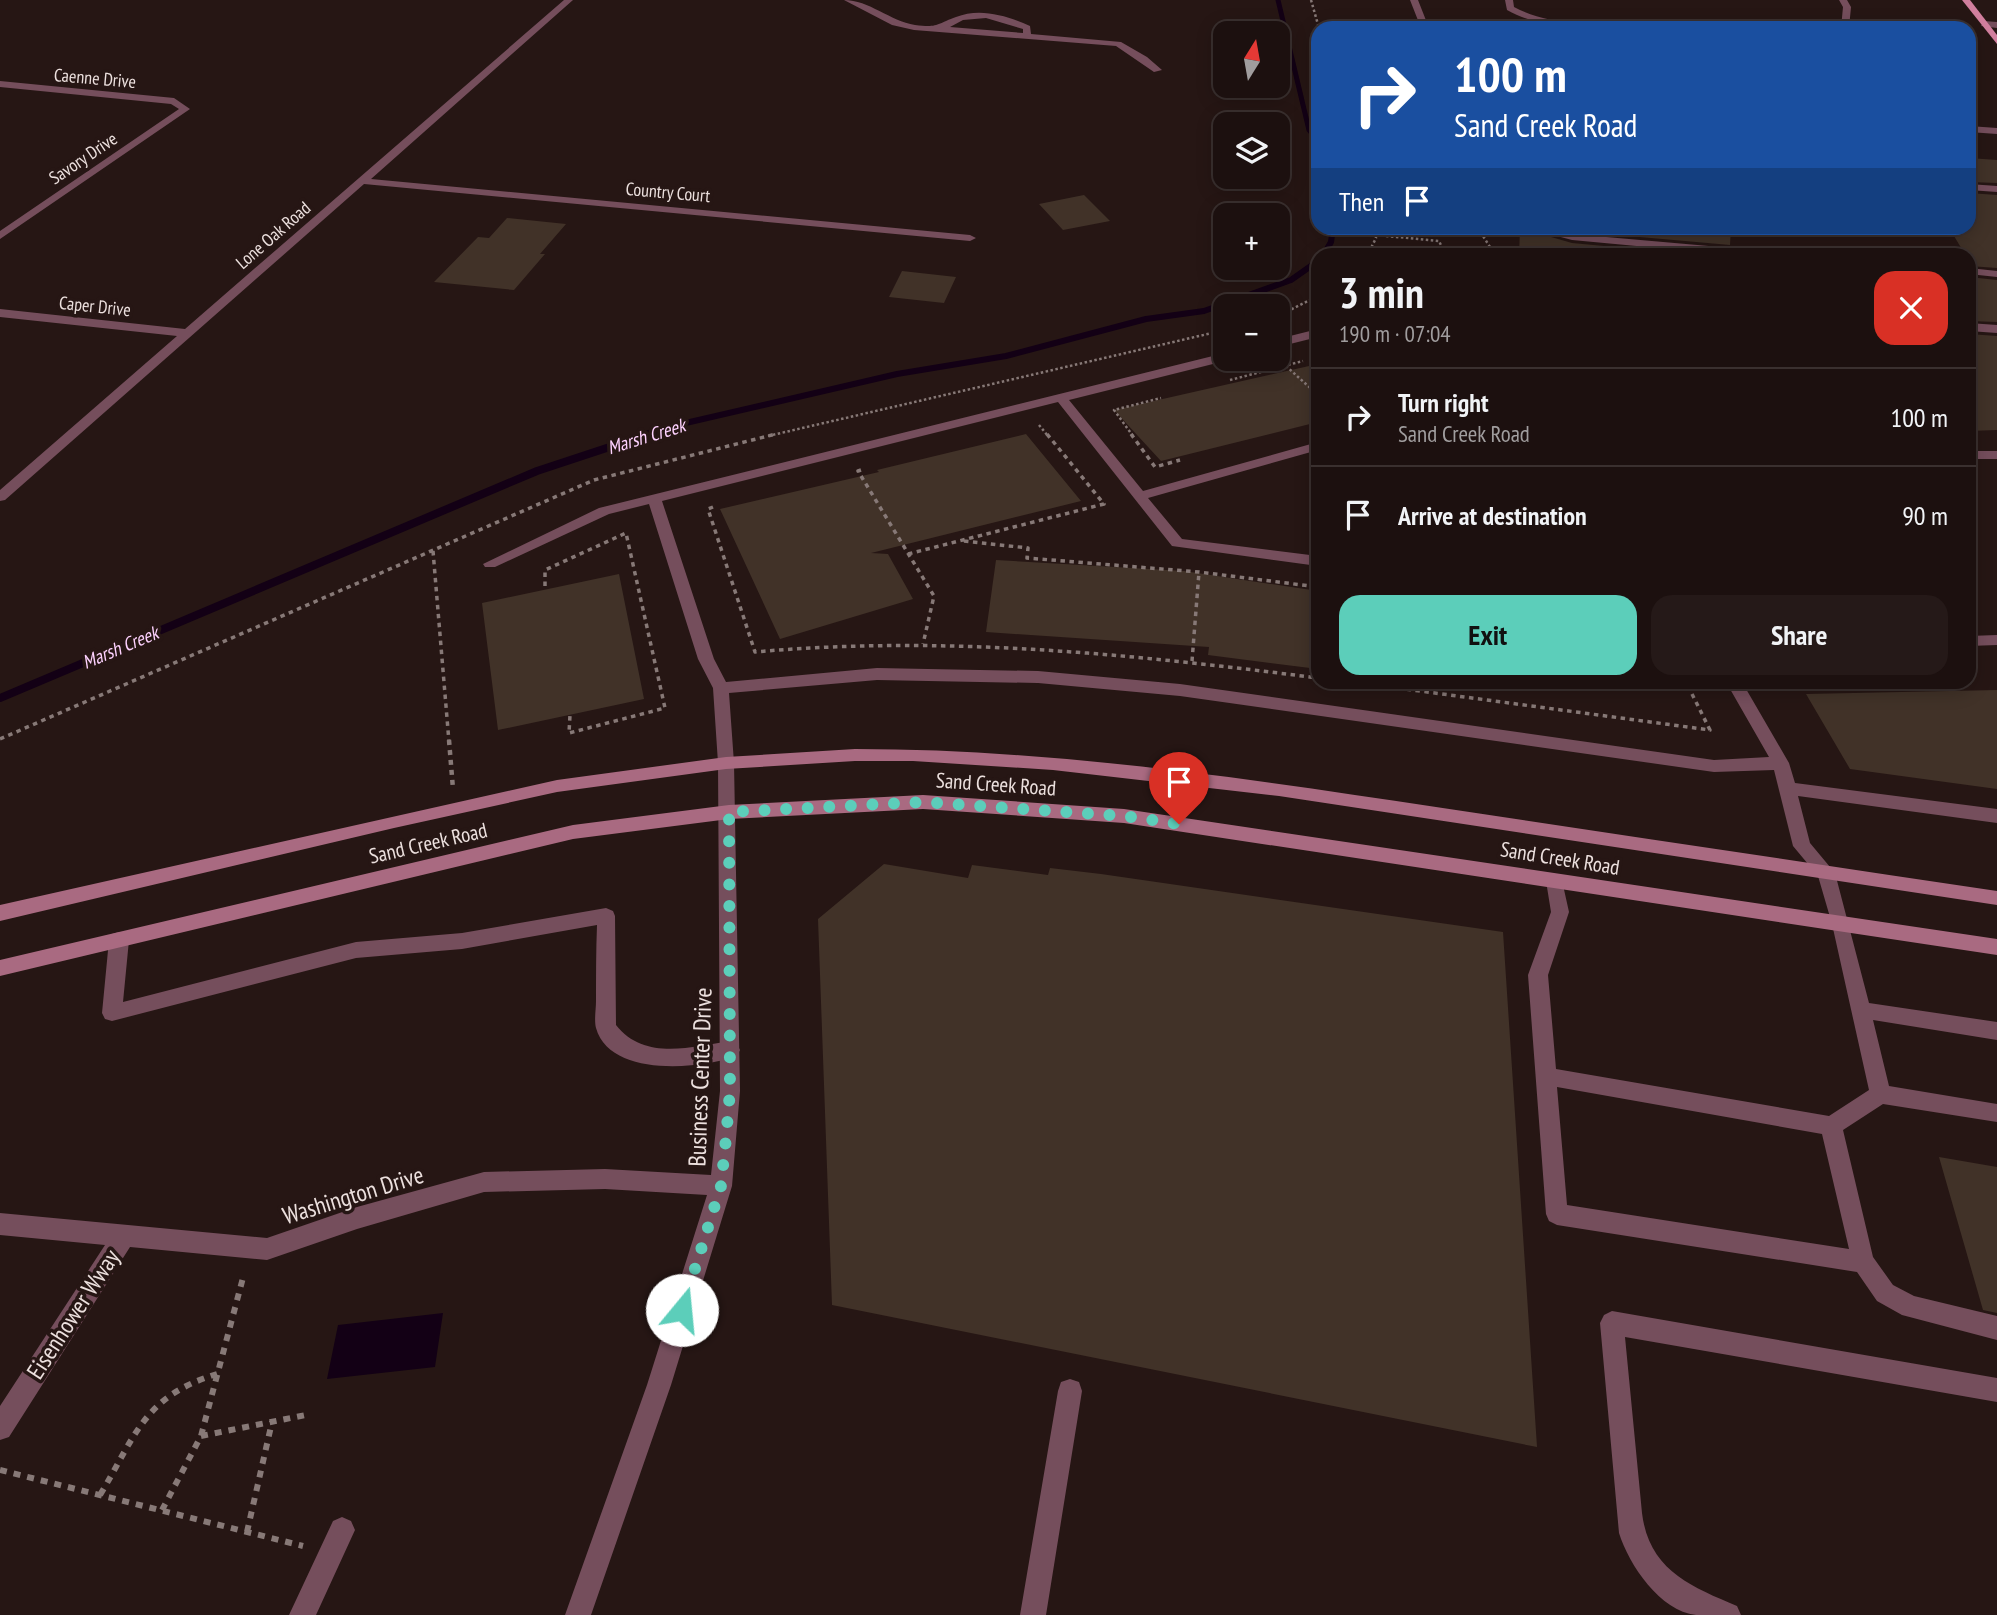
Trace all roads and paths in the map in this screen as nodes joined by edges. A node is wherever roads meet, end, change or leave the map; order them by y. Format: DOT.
graph roads {
  1 [pos="569,0"];
  2 [pos="848,0"];
  3 [pos="1311,0"];
  4 [pos="1414,0"];
  5 [pos="1509,0"];
  6 [pos="1843,0"];
  7 [pos="1966,0"];
  8 [pos="1317,21"];
  9 [pos="1423,21"];
  10 [pos="1542,21"];
  11 [pos="1846,21"];
  12 [pos="1984,24"];
  13 [pos="1997,25"];
  14 [pos="940,30"];
  15 [pos="1027,37"];
  16 [pos="1997,41"];
  17 [pos="1157,70"];
  18 [pos="0,85"];
  19 [pos="185,109"];
  20 [pos="1976,130"];
  21 [pos="1997,131"];
  22 [pos="362,181"];
  23 [pos="1976,188"];
  24 [pos="1997,189"];
  25 [pos="1376,235"];
  26 [pos="1563,235"];
  27 [pos="0,236"];
  28 [pos="970,238"];
  29 [pos="1370,248"];
  30 [pos="1442,248"];
  31 [pos="1697,248"];
  32 [pos="1976,272"];
  33 [pos="1997,274"];
  34 [pos="1311,300"];
  35 [pos="1290,310"];
  36 [pos="0,313"];
  37 [pos="1976,328"];
  38 [pos="1997,329"];
  39 [pos="187,333"];
  40 [pos="1311,335"];
  41 [pos="1290,340"];
  42 [pos="1213,359"];
  43 [pos="1290,370"];
  44 [pos="1311,388"];
  45 [pos="1061,398"];
  46 [pos="1114,410"];
  47 [pos="1028,427"];
  48 [pos="1311,448"];
  49 [pos="1997,454"];
  50 [pos="1976,455"];
  51 [pos="1180,460"];
  52 [pos="871,467"];
  53 [pos="858,471"];
  54 [pos="846,474"];
  55 [pos="1139,496"];
  56 [pos="0,497"];
  57 [pos="654,499"];
  58 [pos="721,505"];
  59 [pos="961,540"];
  60 [pos="433,551"];
  61 [pos="908,554"];
  62 [pos="1311,560"];
  63 [pos="490,564"];
  64 [pos="1199,572"];
  65 [pos="545,586"];
  66 [pos="1311,586"];
  67 [pos="1997,640"];
  68 [pos="1976,641"];
  69 [pos="923,644"];
  70 [pos="755,652"];
  71 [pos="1192,661"];
  72 [pos="721,688"];
  73 [pos="1405,689"];
  74 [pos="1690,689"];
  75 [pos="1738,689"];
  76 [pos="1427,692"];
  77 [pos="570,715"];
  78 [pos="726,763"];
  79 [pos="1781,763"];
  80 [pos="1787,788"];
  81 [pos="454,807"];
  82 [pos="729,812"];
  83 [pos="1997,816"];
  84 [pos="1826,873"];
  85 [pos="1555,880"];
  86 [pos="1997,898"];
  87 [pos="0,913"];
  88 [pos="1841,924"];
  89 [pos="119,940"];
  90 [pos="1997,947"];
  91 [pos="0,968"];
  92 [pos="1861,1010"];
  93 [pos="1997,1031"];
  94 [pos="730,1050"];
  95 [pos="1546,1076"];
  96 [pos="1881,1094"];
  97 [pos="1997,1113"];
  98 [pos="1831,1126"];
  99 [pos="721,1186"];
  100 [pos="0,1224"];
  101 [pos="124,1236"];
  102 [pos="254,1247"];
  103 [pos="1863,1262"];
  104 [pos="1997,1328"];
  105 [pos="217,1374"];
  106 [pos="1997,1390"];
  107 [pos="1070,1391"];
  108 [pos="306,1415"];
  109 [pos="272,1422"];
  110 [pos="0,1428"];
  111 [pos="201,1436"];
  112 [pos="0,1470"];
  113 [pos="100,1495"];
  114 [pos="162,1510"];
  115 [pos="247,1532"];
  116 [pos="336,1542"];
  117 [pos="302,1615"];
  118 [pos="578,1615"];
  119 [pos="1033,1615"];
  120 [pos="1728,1615"];
  1 -- 22 [label="street, Lone Oak Road"];
  2 -- 14 [label="street"];
  3 -- 8 [label="path"];
  4 -- 9 [label="street"];
  5 -- 10 [label="street"];
  6 -- 11 [label="street"];
  7 -- 12 [label="main road"];
  12 -- 13 [label="street"];
  12 -- 16 [label="main road"];
  14 -- 15 [label="street"];
  14 -- 15 [label="street"];
  15 -- 17 [label="street"];
  18 -- 19 [label="street, Caenne Drive"];
  19 -- 27 [label="street, Savory Drive"];
  20 -- 21 [label="street"];
  22 -- 28 [label="street, Country Court"];
  22 -- 39 [label="street, Lone Oak Road"];
  23 -- 24 [label="street"];
  25 -- 29 [label="path"];
  25 -- 30 [label="path"];
  26 -- 31 [label="street"];
  32 -- 33 [label="street"];
  34 -- 35 [label="path"];
  36 -- 39 [label="street, Caper Drive"];
  37 -- 38 [label="street"];
  39 -- 56 [label="street, Lone Oak Road"];
  40 -- 41 [label="street"];
  42 -- 45 [label="street"];
  43 -- 44 [label="path"];
  45 -- 55 [label="street"];
  45 -- 57 [label="street"];
  46 -- 51 [label="path"];
  47 -- 59 [label="path"];
  48 -- 55 [label="street"];
  49 -- 50 [label="street"];
  52 -- 53 [label="path"];
  53 -- 54 [label="path"];
  53 -- 61 [label="path"];
  55 -- 62 [label="street"];
  57 -- 63 [label="street"];
  57 -- 72 [label="street"];
  58 -- 70 [label="path"];
  59 -- 61 [label="path"];
  59 -- 64 [label="path"];
  60 -- 81 [label="path"];
  61 -- 69 [label="path"];
  64 -- 66 [label="path"];
  64 -- 71 [label="path"];
  65 -- 77 [label="path"];
  67 -- 68 [label="street"];
  72 -- 78 [label="street, Business Center Drive"];
  72 -- 79 [label="street"];
  73 -- 76 [label="path"];
  74 -- 76 [label="path"];
  75 -- 79 [label="street"];
  78 -- 81 [label="main road, Sand Creek Road"];
  78 -- 82 [label="street, Business Center Drive"];
  78 -- 84 [label="main road, Sand Creek Road"];
  79 -- 80 [label="street"];
  80 -- 83 [label="street"];
  80 -- 84 [label="street"];
  81 -- 87 [label="main road, Sand Creek Road"];
  82 -- 85 [label="main road, Sand Creek Road"];
  82 -- 89 [label="main road, Sand Creek Road"];
  82 -- 94 [label="street, Business Center Drive"];
  84 -- 86 [label="main road, Sand Creek Road"];
  84 -- 88 [label="street"];
  85 -- 88 [label="main road, Sand Creek Road"];
  85 -- 95 [label="street"];
  88 -- 90 [label="main road, Sand Creek Road"];
  88 -- 92 [label="street"];
  89 -- 91 [label="main road, Sand Creek Road"];
  89 -- 94 [label="street"];
  92 -- 93 [label="street"];
  92 -- 96 [label="street"];
  94 -- 99 [label="street, Business Center Drive"];
  95 -- 98 [label="street"];
  95 -- 103 [label="street"];
  96 -- 97 [label="street"];
  96 -- 98 [label="street"];
  98 -- 103 [label="street"];
  99 -- 102 [label="street, Washington Drive"];
  99 -- 118 [label="street, Business Center Drive"];
  100 -- 101 [label="street, Washington Drive"];
  101 -- 102 [label="street, Washington Drive"];
  101 -- 110 [label="street, Eisenhower Wway"];
  102 -- 105 [label="path"];
  103 -- 104 [label="street"];
  105 -- 111 [label="path"];
  105 -- 113 [label="path"];
  106 -- 120 [label="street"];
  107 -- 119 [label="street"];
  108 -- 109 [label="path"];
  109 -- 111 [label="path"];
  109 -- 115 [label="path"];
  111 -- 114 [label="path"];
  112 -- 113 [label="path"];
  113 -- 114 [label="path"];
  114 -- 115 [label="path"];
  115 -- 116 [label="path"];
  116 -- 117 [label="street"];
}
